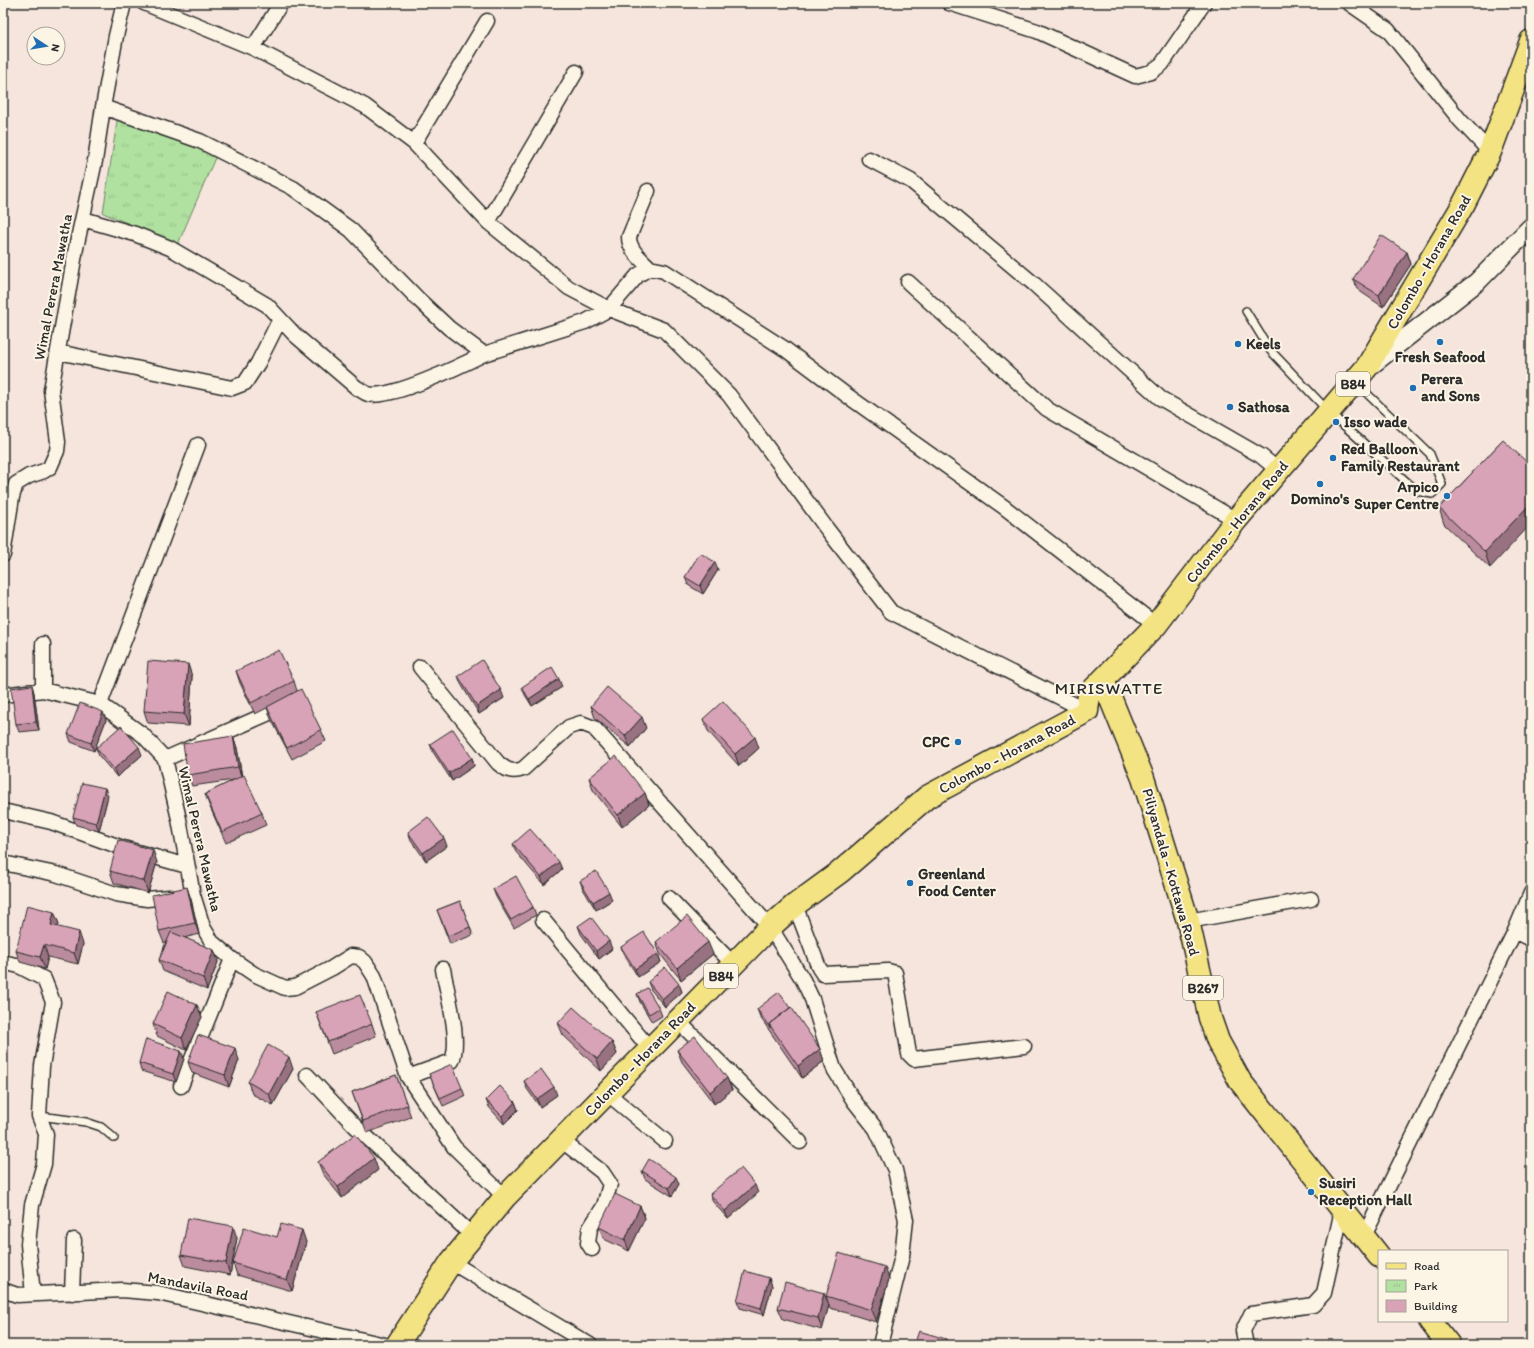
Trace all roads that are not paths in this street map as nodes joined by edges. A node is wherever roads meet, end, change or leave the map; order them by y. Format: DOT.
graph roads {
  1 [pos="124,3"];
  2 [pos="144,3"];
  3 [pos="282,3"];
  4 [pos="949,3"];
  5 [pos="1204,3"];
  6 [pos="1348,3"];
  7 [pos="163,6"];
  8 [pos="487,21"];
  9 [pos="1531,41"];
  10 [pos="253,48"];
  11 [pos="576,72"];
  12 [pos="103,107"];
  13 [pos="414,143"];
  14 [pos="1490,152"];
  15 [pos="869,159"];
  16 [pos="648,191"];
  17 [pos="83,219"];
  18 [pos="488,222"];
  19 [pos="1531,227"];
  20 [pos="650,268"];
  21 [pos="908,282"];
  22 [pos="609,309"];
  23 [pos="1246,311"];
  24 [pos="280,319"];
  25 [pos="58,352"];
  26 [pos="484,354"];
  27 [pos="1361,375"];
  28 [pos="1329,412"];
  29 [pos="198,445"];
  30 [pos="1278,470"];
  31 [pos="1236,520"];
  32 [pos="3,555"];
  33 [pos="1156,625"];
  34 [pos="44,644"];
  35 [pos="420,667"];
  36 [pos="1103,680"];
  37 [pos="43,690"];
  38 [pos="4,694"];
  39 [pos="297,701"];
  40 [pos="100,704"];
  41 [pos="1087,711"];
  42 [pos="165,759"];
  43 [pos="3,811"];
  44 [pos="3,863"];
  45 [pos="187,866"];
  46 [pos="1531,893"];
  47 [pos="193,895"];
  48 [pos="670,898"];
  49 [pos="1311,900"];
  50 [pos="795,905"];
  51 [pos="543,920"];
  52 [pos="1188,921"];
  53 [pos="770,927"];
  54 [pos="1515,931"];
  55 [pos="1531,939"];
  56 [pos="232,959"];
  57 [pos="3,962"];
  58 [pos="734,964"];
  59 [pos="443,969"];
  60 [pos="678,1021"];
  61 [pos="1024,1046"];
  62 [pos="650,1049"];
  63 [pos="307,1076"];
  64 [pos="408,1077"];
  65 [pos="182,1086"];
  66 [pos="608,1093"];
  67 [pos="40,1116"];
  68 [pos="114,1138"];
  69 [pos="561,1140"];
  70 [pos="665,1141"];
  71 [pos="800,1142"];
  72 [pos="505,1198"];
  73 [pos="1342,1210"];
  74 [pos="473,1236"];
  75 [pos="1364,1236"];
  76 [pos="74,1240"];
  77 [pos="592,1249"];
  78 [pos="1378,1255"];
  79 [pos="451,1262"];
  80 [pos="3,1290"];
  81 [pos="72,1293"];
  82 [pos="33,1294"];
  83 [pos="1431,1322"];
  84 [pos="385,1345"];
  85 [pos="397,1345"];
  86 [pos="590,1345"];
  87 [pos="880,1345"];
  88 [pos="1246,1345"];
  89 [pos="1449,1345"];
  1 -- 12 [label="street, Wimal Perera Mawatha"];
  2 -- 7 [label="street"];
  3 -- 10 [label="street"];
  4 -- 5 [label="street"];
  6 -- 14 [label="street"];
  7 -- 10 [label="street"];
  8 -- 13 [label="street"];
  9 -- 14 [label="main road, Colombo - Horana Road / B84"];
  10 -- 13 [label="street"];
  11 -- 18 [label="street"];
  12 -- 17 [label="street, Wimal Perera Mawatha"];
  12 -- 26 [label="street"];
  13 -- 18 [label="street"];
  14 -- 27 [label="main road, Colombo - Horana Road / B84"];
  15 -- 30 [label="street"];
  16 -- 20 [label="street"];
  17 -- 24 [label="street"];
  17 -- 25 [label="street, Wimal Perera Mawatha"];
  18 -- 22 [label="street"];
  19 -- 27 [label="street"];
  20 -- 22 [label="street"];
  20 -- 33 [label="street"];
  21 -- 31 [label="street"];
  22 -- 26 [label="street"];
  22 -- 41 [label="street"];
  23 -- 28 [label="lane"];
  24 -- 25 [label="street"];
  24 -- 26 [label="street"];
  25 -- 32 [label="street, Wimal Perera Mawatha"];
  27 -- 28 [label="main road, Colombo - Horana Road / B84"];
  27 -- 28 [label="lane"];
  28 -- 30 [label="main road, Colombo - Horana Road / B84"];
  29 -- 40 [label="street"];
  30 -- 31 [label="main road, Colombo - Horana Road / B84"];
  31 -- 33 [label="main road, Colombo - Horana Road / B84"];
  33 -- 36 [label="main road, Colombo - Horana Road / B84"];
  34 -- 37 [label="street"];
  35 -- 53 [label="street"];
  36 -- 41 [label="main road, Colombo - Horana Road / B84"];
  36 -- 52 [label="main road, Piliyandala - Kottawa Road / B267"];
  37 -- 38 [label="street, Wimal Perera Mawatha"];
  37 -- 40 [label="street, Wimal Perera Mawatha"];
  39 -- 42 [label="street"];
  40 -- 42 [label="street, Wimal Perera Mawatha"];
  41 -- 50 [label="main road, Colombo - Horana Road / B84"];
  42 -- 45 [label="street, Wimal Perera Mawatha"];
  43 -- 45 [label="street"];
  44 -- 47 [label="street"];
  45 -- 47 [label="street, Wimal Perera Mawatha"];
  46 -- 54 [label="street"];
  47 -- 56 [label="street, Wimal Perera Mawatha"];
  48 -- 58 [label="street"];
  49 -- 52 [label="street"];
  50 -- 53 [label="main road, Colombo - Horana Road / B84"];
  50 -- 61 [label="street"];
  51 -- 62 [label="street"];
  52 -- 73 [label="main road, Piliyandala - Kottawa Road / B267"];
  53 -- 58 [label="main road, Colombo - Horana Road / B84"];
  53 -- 87 [label="street"];
  54 -- 55 [label="street"];
  54 -- 75 [label="street"];
  56 -- 64 [label="street, Wimal Perera Mawatha"];
  56 -- 65 [label="street"];
  57 -- 67 [label="street"];
  58 -- 60 [label="main road, Colombo - Horana Road / B84"];
  59 -- 64 [label="street"];
  60 -- 62 [label="main road, Colombo - Horana Road / B84"];
  60 -- 71 [label="street"];
  62 -- 66 [label="main road, Colombo - Horana Road / B84"];
  63 -- 74 [label="street"];
  64 -- 72 [label="street, Wimal Perera Mawatha"];
  66 -- 69 [label="main road, Colombo - Horana Road / B84"];
  66 -- 70 [label="street"];
  67 -- 68 [label="lane"];
  67 -- 82 [label="street"];
  69 -- 72 [label="main road, Colombo - Horana Road / B84"];
  69 -- 77 [label="street"];
  72 -- 74 [label="main road, Colombo - Horana Road / B84"];
  73 -- 75 [label="main road, Piliyandala - Kottawa Road / B267"];
  73 -- 88 [label="street"];
  74 -- 79 [label="main road, Colombo - Horana Road / B84"];
  75 -- 78 [label="main road, Piliyandala - Kottawa Road / B267"];
  76 -- 81 [label="street"];
  79 -- 85 [label="main road, Colombo - Horana Road / B84"];
  79 -- 86 [label="street"];
  80 -- 82 [label="street, Mandavila Road"];
  81 -- 82 [label="street, Mandavila Road"];
  81 -- 84 [label="street, Mandavila Road"];
  83 -- 89 [label="main road"];
}
